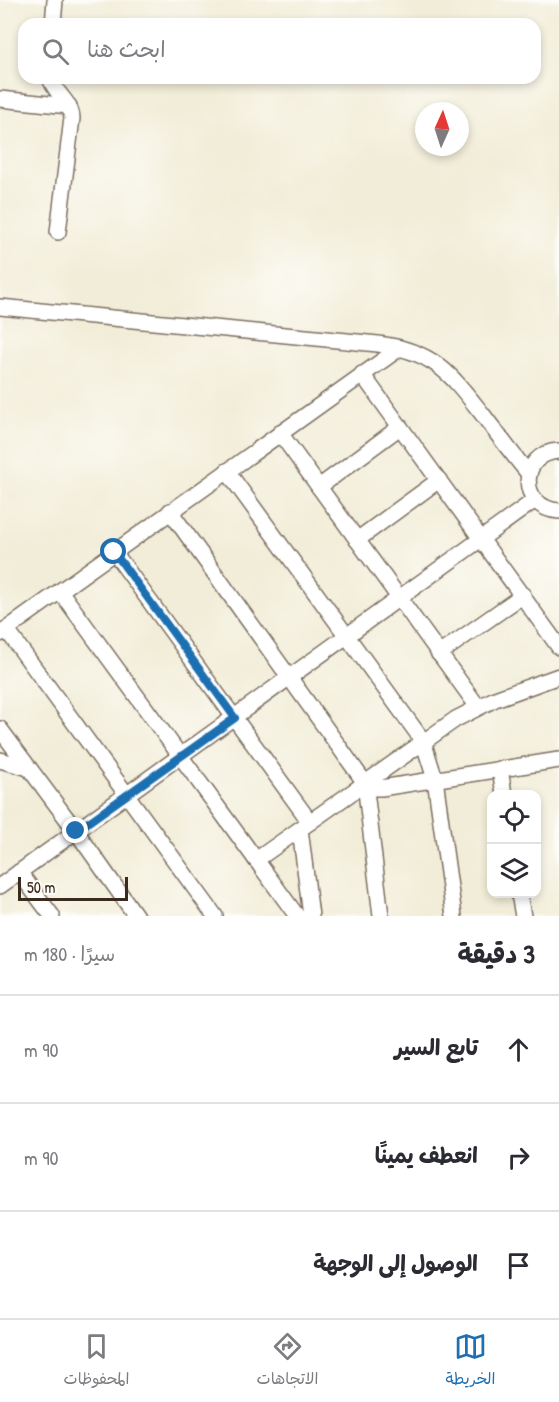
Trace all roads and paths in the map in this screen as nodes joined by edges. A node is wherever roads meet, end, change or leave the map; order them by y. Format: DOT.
graph roads {
  1 [pos="55,0"];
  2 [pos="54,18"];
  3 [pos="52,84"];
  4 [pos="0,99"];
  5 [pos="69,106"];
  6 [pos="58,232"];
  7 [pos="0,308"];
  8 [pos="400,348"];
  9 [pos="362,374"];
  10 [pos="400,426"];
  11 [pos="280,433"];
  12 [pos="559,451"];
  13 [pos="227,471"];
  14 [pos="529,474"];
  15 [pos="439,480"];
  16 [pos="319,487"];
  17 [pos="535,500"];
  18 [pos="559,511"];
  19 [pos="170,512"];
  20 [pos="481,538"];
  21 [pos="357,540"];
  22 [pos="114,552"];
  23 [pos="60,591"];
  24 [pos="522,595"];
  25 [pos="399,599"];
  26 [pos="3,631"];
  27 [pos="348,637"];
  28 [pos="559,647"];
  29 [pos="439,654"];
  30 [pos="559,676"];
  31 [pos="290,678"];
  32 [pos="478,707"];
  33 [pos="235,718"];
  34 [pos="0,729"];
  35 [pos="423,741"];
  36 [pos="181,756"];
  37 [pos="0,760"];
  38 [pos="559,760"];
  39 [pos="29,768"];
  40 [pos="500,769"];
  41 [pos="435,780"];
  42 [pos="365,783"];
  43 [pos="503,790"];
  44 [pos="127,795"];
  45 [pos="305,825"];
  46 [pos="76,831"];
  47 [pos="256,860"];
  48 [pos="19,872"];
  49 [pos="0,886"];
  50 [pos="30,887"];
  51 [pos="520,898"];
  52 [pos="36,916"];
  53 [pos="52,916"];
  54 [pos="136,916"];
  55 [pos="215,916"];
  56 [pos="297,916"];
  57 [pos="311,916"];
  58 [pos="381,916"];
  59 [pos="454,916"];
  60 [pos="523,916"];
  1 -- 2 [label="street"];
  3 -- 5 [label="street"];
  4 -- 5 [label="street"];
  5 -- 6 [label="street"];
  7 -- 8 [label="street"];
  8 -- 9 [label="street"];
  8 -- 14 [label="street"];
  9 -- 10 [label="street"];
  9 -- 11 [label="street"];
  10 -- 15 [label="street"];
  10 -- 16 [label="street"];
  11 -- 13 [label="street"];
  11 -- 16 [label="street"];
  12 -- 14 [label="street"];
  13 -- 19 [label="street"];
  13 -- 27 [label="street"];
  14 -- 17 [label="street"];
  15 -- 20 [label="street"];
  15 -- 21 [label="street"];
  16 -- 21 [label="street"];
  17 -- 18 [label="street"];
  17 -- 20 [label="street"];
  19 -- 22 [label="street"];
  19 -- 31 [label="street"];
  20 -- 24 [label="street"];
  20 -- 25 [label="street"];
  21 -- 25 [label="street"];
  22 -- 23 [label="street"];
  22 -- 33 [label="street"];
  23 -- 26 [label="street"];
  23 -- 36 [label="street"];
  24 -- 28 [label="street"];
  24 -- 29 [label="street"];
  25 -- 27 [label="street"];
  25 -- 29 [label="street"];
  26 -- 44 [label="street"];
  27 -- 31 [label="street"];
  27 -- 35 [label="street"];
  29 -- 32 [label="street"];
  30 -- 32 [label="street"];
  31 -- 33 [label="street"];
  31 -- 42 [label="street"];
  32 -- 35 [label="street"];
  33 -- 36 [label="street"];
  33 -- 45 [label="street"];
  34 -- 39 [label="street"];
  35 -- 41 [label="street"];
  35 -- 42 [label="street"];
  36 -- 44 [label="street"];
  36 -- 47 [label="street"];
  37 -- 39 [label="street"];
  38 -- 40 [label="street"];
  39 -- 46 [label="street"];
  40 -- 41 [label="street"];
  40 -- 43 [label="street"];
  41 -- 42 [label="street"];
  41 -- 59 [label="street"];
  42 -- 45 [label="street"];
  42 -- 58 [label="street"];
  44 -- 46 [label="street"];
  44 -- 55 [label="street"];
  45 -- 47 [label="street"];
  45 -- 57 [label="street"];
  46 -- 48 [label="street"];
  46 -- 54 [label="street"];
  47 -- 56 [label="street"];
  48 -- 49 [label="street"];
  48 -- 50 [label="street"];
  50 -- 52 [label="street"];
  50 -- 53 [label="street"];
  51 -- 60 [label="street"];
}
